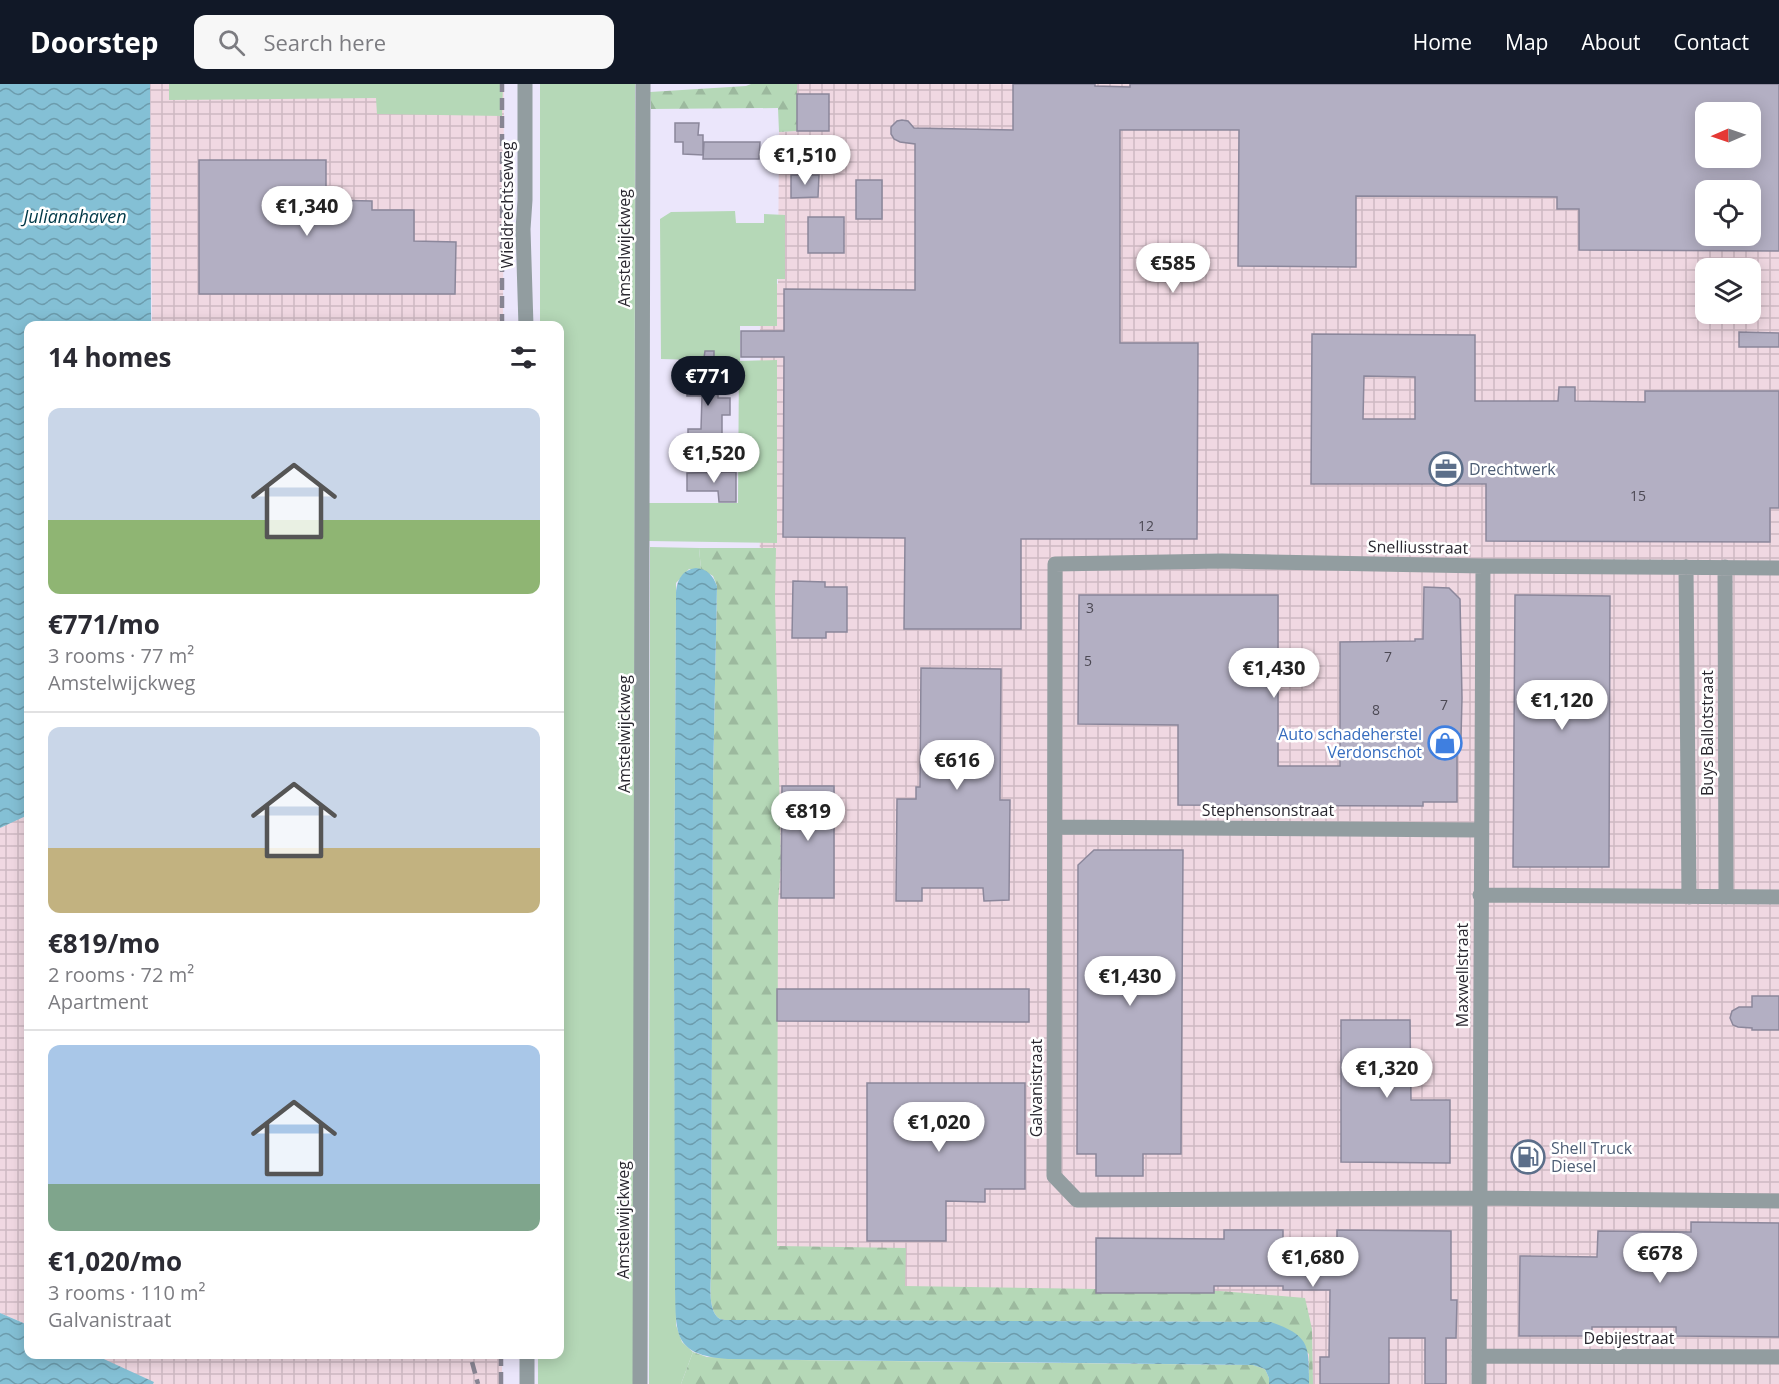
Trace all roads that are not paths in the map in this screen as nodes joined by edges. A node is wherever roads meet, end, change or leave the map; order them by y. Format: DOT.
graph roads {
  1 [pos="525,84"];
  2 [pos="643,84"];
  3 [pos="526,321"];
  4 [pos="1055,564"];
  5 [pos="1483,566"];
  6 [pos="1686,567"];
  7 [pos="1725,567"];
  8 [pos="1779,568"];
  9 [pos="1055,827"];
  10 [pos="1480,830"];
  11 [pos="1480,895"];
  12 [pos="1689,897"];
  13 [pos="1726,897"];
  14 [pos="1779,897"];
  15 [pos="1480,1198"];
  16 [pos="1779,1201"];
  17 [pos="1479,1356"];
  18 [pos="1779,1357"];
  19 [pos="527,1359"];
  20 [pos="527,1384"];
  21 [pos="640,1384"];
  22 [pos="1479,1384"];
  1 -- 3 [label="street, Wieldrechtseweg"];
  2 -- 21 [label="street, Amstelwijckweg"];
  4 -- 5 [label="street, Snelliusstraat"];
  4 -- 9 [label="street, Galvanistraat"];
  5 -- 6 [label="street, Snelliusstraat"];
  5 -- 10 [label="street, Maxwellstraat"];
  6 -- 7 [label="street, Snelliusstraat"];
  6 -- 12 [label="street, Buys Ballotstraat"];
  7 -- 8 [label="street, Snelliusstraat"];
  7 -- 13 [label="street, Buys Ballotstraat"];
  9 -- 10 [label="street, Stephensonstraat"];
  9 -- 15 [label="street, Galvanistraat"];
  10 -- 11 [label="street, Maxwellstraat"];
  11 -- 12 [label="street"];
  11 -- 15 [label="street, Maxwellstraat"];
  12 -- 13 [label="street"];
  13 -- 14 [label="street"];
  15 -- 16 [label="street, Galvanistraat"];
  15 -- 17 [label="street, Maxwellstraat"];
  17 -- 18 [label="street, Debijestraat"];
  17 -- 22 [label="street, Maxwellstraat"];
  19 -- 20 [label="street"];
}
